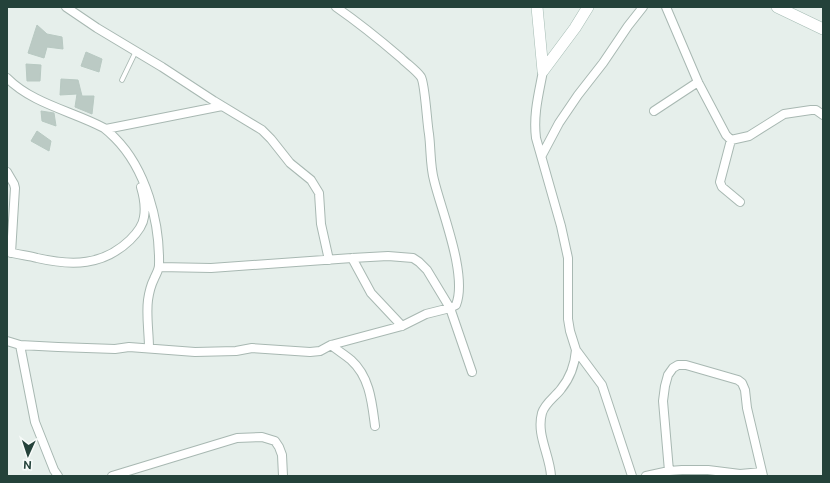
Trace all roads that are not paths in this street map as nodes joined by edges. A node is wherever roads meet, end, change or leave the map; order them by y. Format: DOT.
graph roads {
  1 [pos="66,7"];
  2 [pos="80,7"];
  3 [pos="336,7"];
  4 [pos="537,7"];
  5 [pos="588,7"];
  6 [pos="643,7"];
  7 [pos="666,7"];
  8 [pos="777,7"];
  9 [pos="78,16"];
  10 [pos="823,29"];
  11 [pos="136,51"];
  12 [pos="543,71"];
  13 [pos="7,78"];
  14 [pos="122,80"];
  15 [pos="698,82"];
  16 [pos="222,106"];
  17 [pos="654,111"];
  18 [pos="823,115"];
  19 [pos="106,129"];
  20 [pos="731,140"];
  21 [pos="542,155"];
  22 [pos="7,172"];
  23 [pos="140,176"];
  24 [pos="740,202"];
  25 [pos="9,252"];
  26 [pos="352,258"];
  27 [pos="329,260"];
  28 [pos="159,267"];
  29 [pos="450,308"];
  30 [pos="402,326"];
  31 [pos="7,341"];
  32 [pos="20,345"];
  33 [pos="331,345"];
  34 [pos="149,348"];
  35 [pos="576,350"];
  36 [pos="472,372"];
  37 [pos="375,426"];
  38 [pos="669,471"];
  39 [pos="762,474"];
  40 [pos="58,476"];
  41 [pos="112,476"];
  42 [pos="284,476"];
  43 [pos="551,476"];
  44 [pos="632,476"];
  45 [pos="646,476"];
  1 -- 9 [label="street"];
  2 -- 9 [label="street"];
  3 -- 29 [label="street"];
  4 -- 12 [label="street"];
  5 -- 12 [label="street"];
  6 -- 21 [label="street"];
  7 -- 15 [label="street"];
  8 -- 10 [label="street"];
  9 -- 11 [label="street"];
  11 -- 14 [label="lane"];
  11 -- 16 [label="street"];
  12 -- 21 [label="street"];
  13 -- 19 [label="street"];
  15 -- 17 [label="street"];
  15 -- 20 [label="street"];
  16 -- 19 [label="street"];
  16 -- 27 [label="street"];
  18 -- 20 [label="street"];
  19 -- 23 [label="street"];
  20 -- 24 [label="street"];
  21 -- 35 [label="street"];
  22 -- 25 [label="street"];
  23 -- 25 [label="street"];
  23 -- 28 [label="street"];
  26 -- 27 [label="street"];
  26 -- 29 [label="street"];
  26 -- 30 [label="street"];
  27 -- 28 [label="street"];
  28 -- 34 [label="street"];
  29 -- 30 [label="street"];
  29 -- 36 [label="street"];
  30 -- 33 [label="street"];
  31 -- 32 [label="street"];
  32 -- 34 [label="street"];
  32 -- 40 [label="street"];
  33 -- 34 [label="street"];
  33 -- 37 [label="street"];
  35 -- 43 [label="street"];
  35 -- 44 [label="street"];
  38 -- 39 [label="street"];
  38 -- 39 [label="street"];
  38 -- 45 [label="street"];
  41 -- 42 [label="street"];
}
